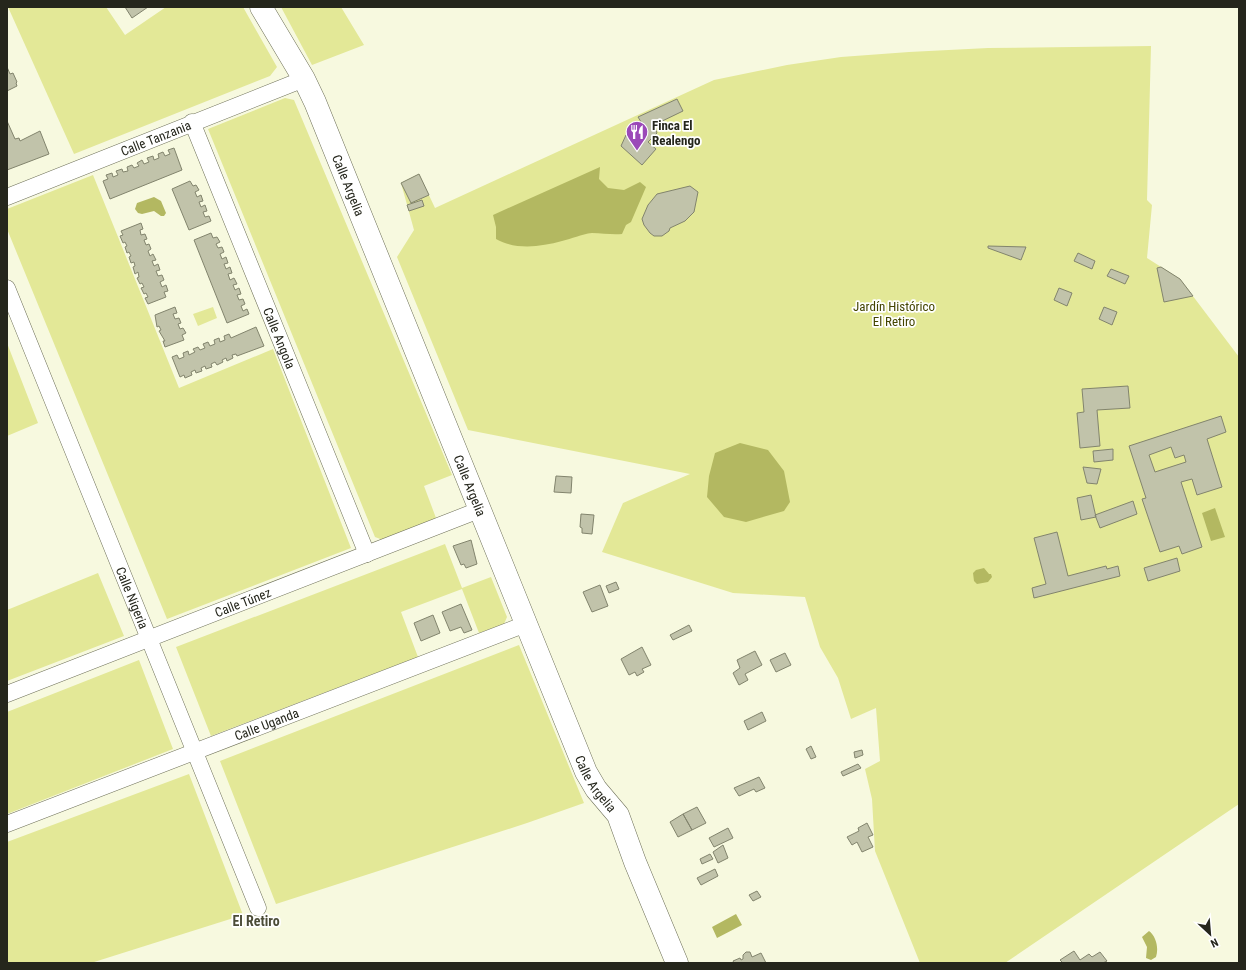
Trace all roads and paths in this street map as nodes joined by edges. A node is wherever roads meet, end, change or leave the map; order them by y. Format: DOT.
graph roads {
  1 [pos="261,7"];
  2 [pos="304,79"];
  3 [pos="192,122"];
  4 [pos="7,197"];
  5 [pos="7,288"];
  6 [pos="479,510"];
  7 [pos="367,554"];
  8 [pos="526,624"];
  9 [pos="149,639"];
  10 [pos="7,694"];
  11 [pos="194,752"];
  12 [pos="7,824"];
  13 [pos="258,908"];
  14 [pos="677,963"];
  1 -- 2 [label="street, Calle Argelia"];
  2 -- 3 [label="street, Calle Tanzania"];
  2 -- 6 [label="street, Calle Argelia"];
  3 -- 4 [label="street, Calle Tanzania"];
  3 -- 7 [label="street, Calle Angola"];
  5 -- 9 [label="street, Calle Nigeria"];
  6 -- 7 [label="street, Calle Túnez"];
  6 -- 8 [label="street, Calle Argelia"];
  7 -- 9 [label="street, Calle Túnez"];
  8 -- 11 [label="street, Calle Uganda"];
  8 -- 14 [label="street, Calle Argelia"];
  9 -- 10 [label="street, Calle Túnez"];
  9 -- 11 [label="street, Calle Nigeria"];
  11 -- 12 [label="street, Calle Uganda"];
  11 -- 13 [label="street, Calle Nigeria"];
}
